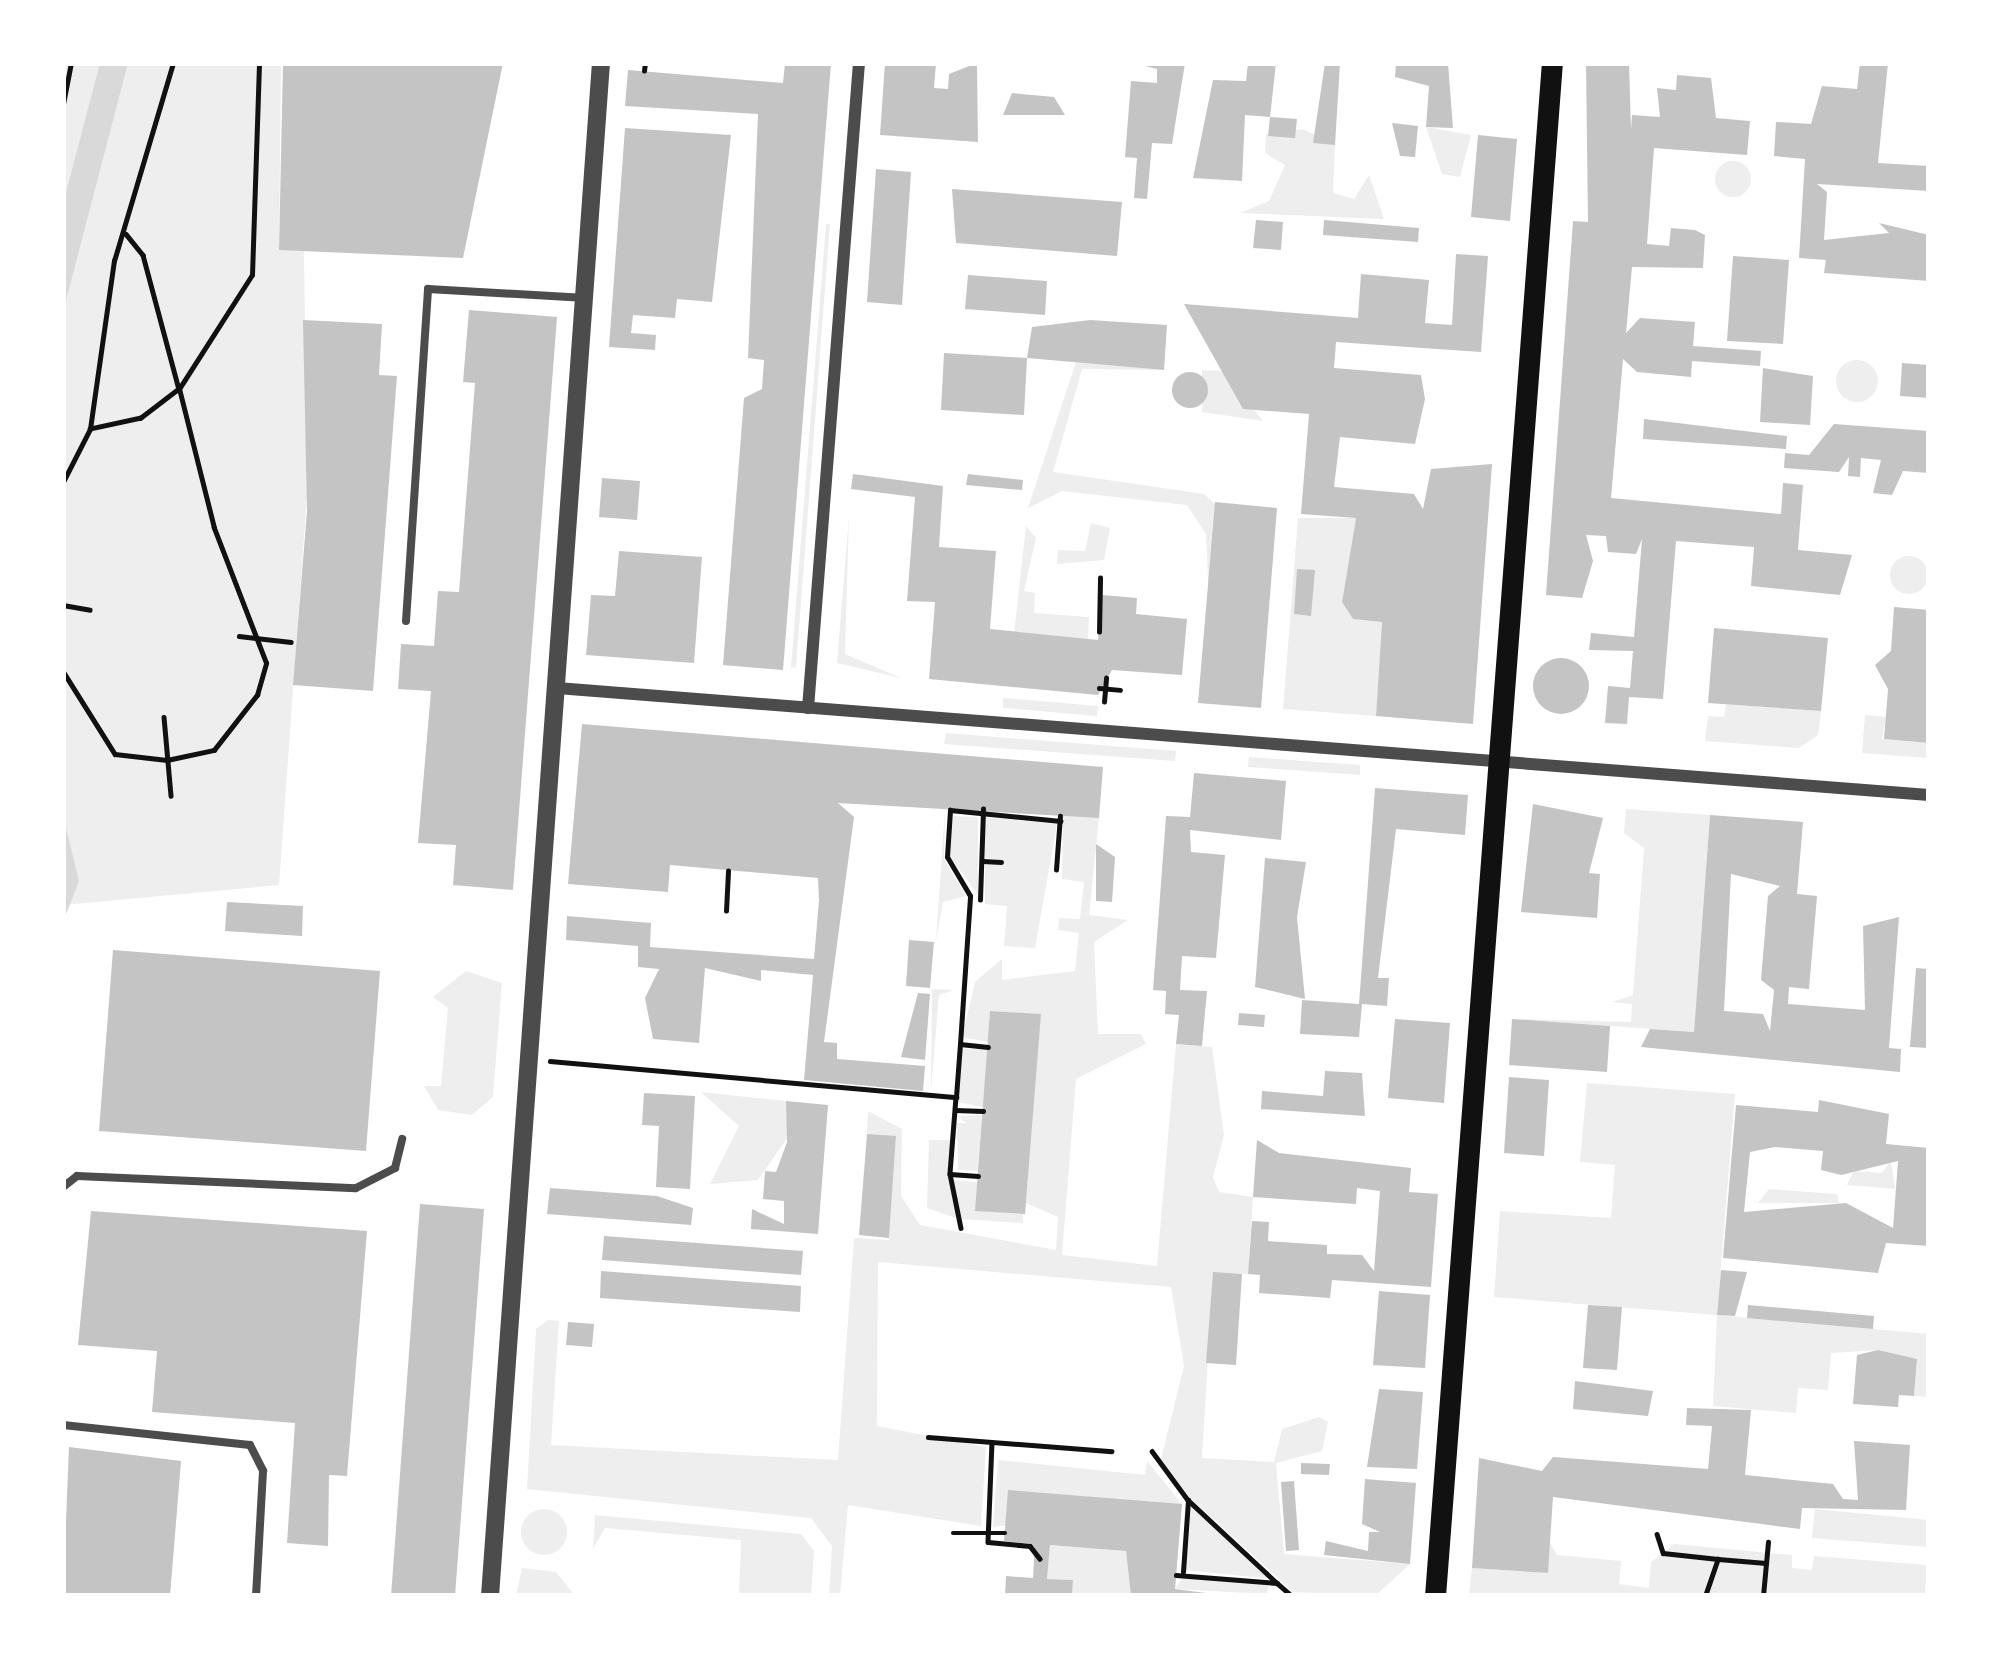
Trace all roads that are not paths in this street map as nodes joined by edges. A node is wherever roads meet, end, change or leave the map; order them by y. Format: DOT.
graph roads {
  1 [pos="601,63"];
  2 [pos="860,63"];
  3 [pos="1552,63"];
  4 [pos="584,298"];
  5 [pos="406,621"];
  6 [pos="557,688"];
  7 [pos="808,708"];
  8 [pos="1498,761"];
  9 [pos="1929,795"];
  10 [pos="402,1139"];
  11 [pos="63,1187"];
  12 [pos="63,1425"];
  13 [pos="256,1596"];
  14 [pos="490,1596"];
  15 [pos="1436,1596"];
  1 -- 4 [label="street"];
  2 -- 7 [label="street"];
  3 -- 8 [label="main road"];
  4 -- 5 [label="lane"];
  4 -- 6 [label="street"];
  6 -- 7 [label="street"];
  6 -- 14 [label="street"];
  7 -- 8 [label="street"];
  8 -- 9 [label="street"];
  8 -- 15 [label="main road"];
  10 -- 11 [label="lane"];
  12 -- 13 [label="lane"];
}
